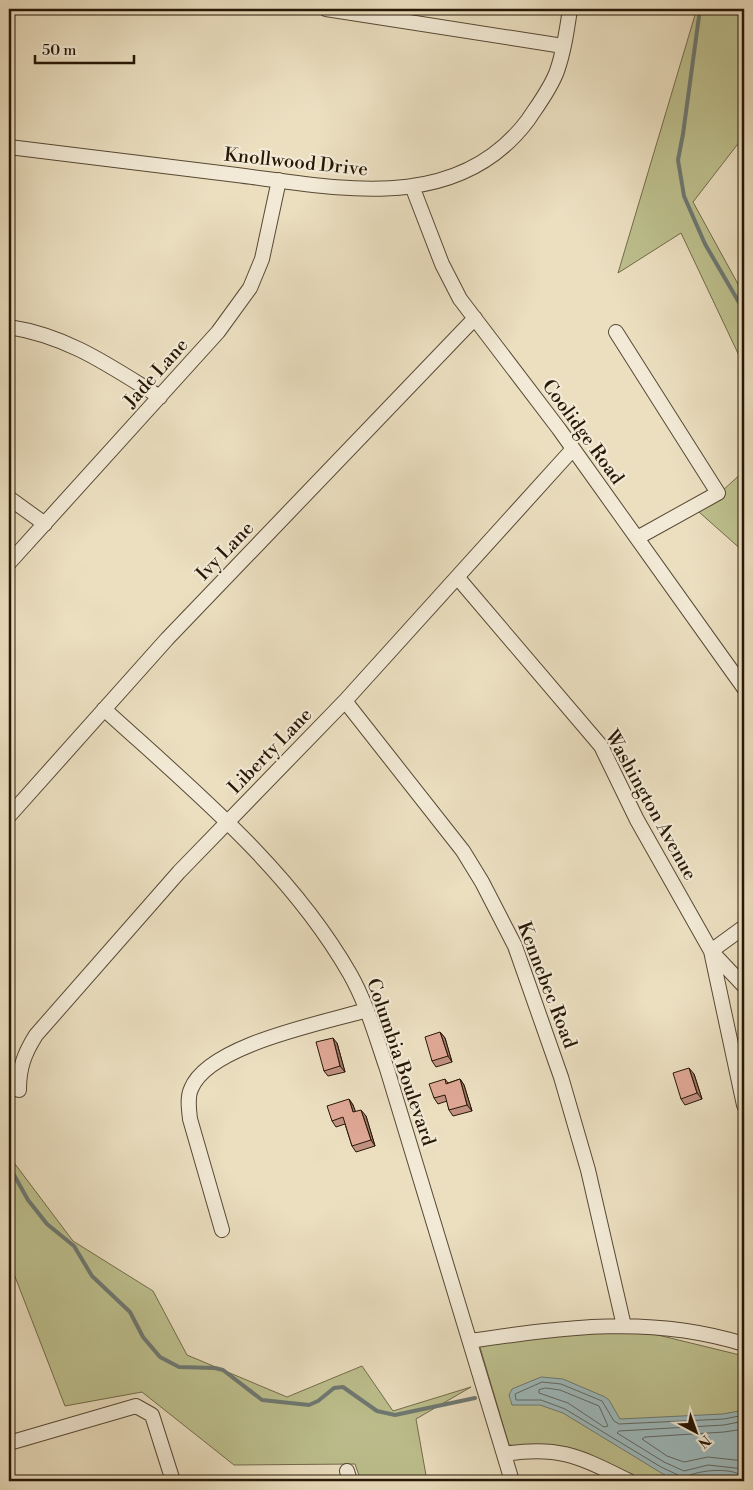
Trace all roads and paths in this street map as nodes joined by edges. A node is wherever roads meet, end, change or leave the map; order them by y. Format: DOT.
graph roads {
  1 [pos="326,9"];
  2 [pos="570,9"];
  3 [pos="399,14"];
  4 [pos="564,46"];
  5 [pos="9,147"];
  6 [pos="279,180"];
  7 [pos="412,186"];
  8 [pos="475,318"];
  9 [pos="9,327"];
  10 [pos="616,332"];
  11 [pos="160,397"];
  12 [pos="572,450"];
  13 [pos="9,498"];
  14 [pos="45,524"];
  15 [pos="637,538"];
  16 [pos="9,563"];
  17 [pos="458,578"];
  18 [pos="744,688"];
  19 [pos="345,701"];
  20 [pos="104,709"];
  21 [pos="9,816"];
  22 [pos="227,822"];
  23 [pos="744,927"];
  24 [pos="711,951"];
  25 [pos="744,986"];
  26 [pos="367,1010"];
  27 [pos="20,1090"];
  28 [pos="744,1105"];
  29 [pos="222,1230"];
  30 [pos="624,1326"];
  31 [pos="470,1341"];
  32 [pos="744,1344"];
  33 [pos="9,1443"];
  34 [pos="504,1454"];
  35 [pos="173,1481"];
  36 [pos="512,1481"];
  37 [pos="629,1481"];
  1 -- 3 [label="street"];
  2 -- 4 [label="street, Knollwood Drive"];
  3 -- 4 [label="street"];
  4 -- 7 [label="street, Knollwood Drive"];
  5 -- 6 [label="street, Knollwood Drive"];
  6 -- 7 [label="street, Knollwood Drive"];
  6 -- 11 [label="street, Jade Lane"];
  7 -- 8 [label="street, Coolidge Road"];
  8 -- 12 [label="street, Coolidge Road"];
  8 -- 20 [label="street, Ivy Lane"];
  9 -- 11 [label="street"];
  10 -- 15 [label="street"];
  11 -- 14 [label="street, Jade Lane"];
  12 -- 15 [label="street, Coolidge Road"];
  12 -- 17 [label="street, Liberty Lane"];
  13 -- 14 [label="street"];
  14 -- 16 [label="street, Jade Lane"];
  15 -- 18 [label="street, Coolidge Road"];
  17 -- 19 [label="street, Liberty Lane"];
  17 -- 24 [label="street, Washington Avenue"];
  19 -- 22 [label="street, Liberty Lane"];
  19 -- 30 [label="street, Kennebec Road"];
  20 -- 21 [label="street, Ivy Lane"];
  20 -- 22 [label="street, Columbia Boulevard"];
  22 -- 26 [label="street, Columbia Boulevard"];
  22 -- 27 [label="street, Liberty Lane"];
  23 -- 24 [label="street"];
  24 -- 25 [label="street, Washington Avenue"];
  24 -- 28 [label="street"];
  26 -- 29 [label="street"];
  26 -- 31 [label="street, Columbia Boulevard"];
  30 -- 31 [label="street"];
  30 -- 32 [label="street"];
  31 -- 34 [label="street, Columbia Boulevard"];
  33 -- 35 [label="street"];
  34 -- 36 [label="street, Columbia Boulevard"];
  34 -- 37 [label="street"];
}
